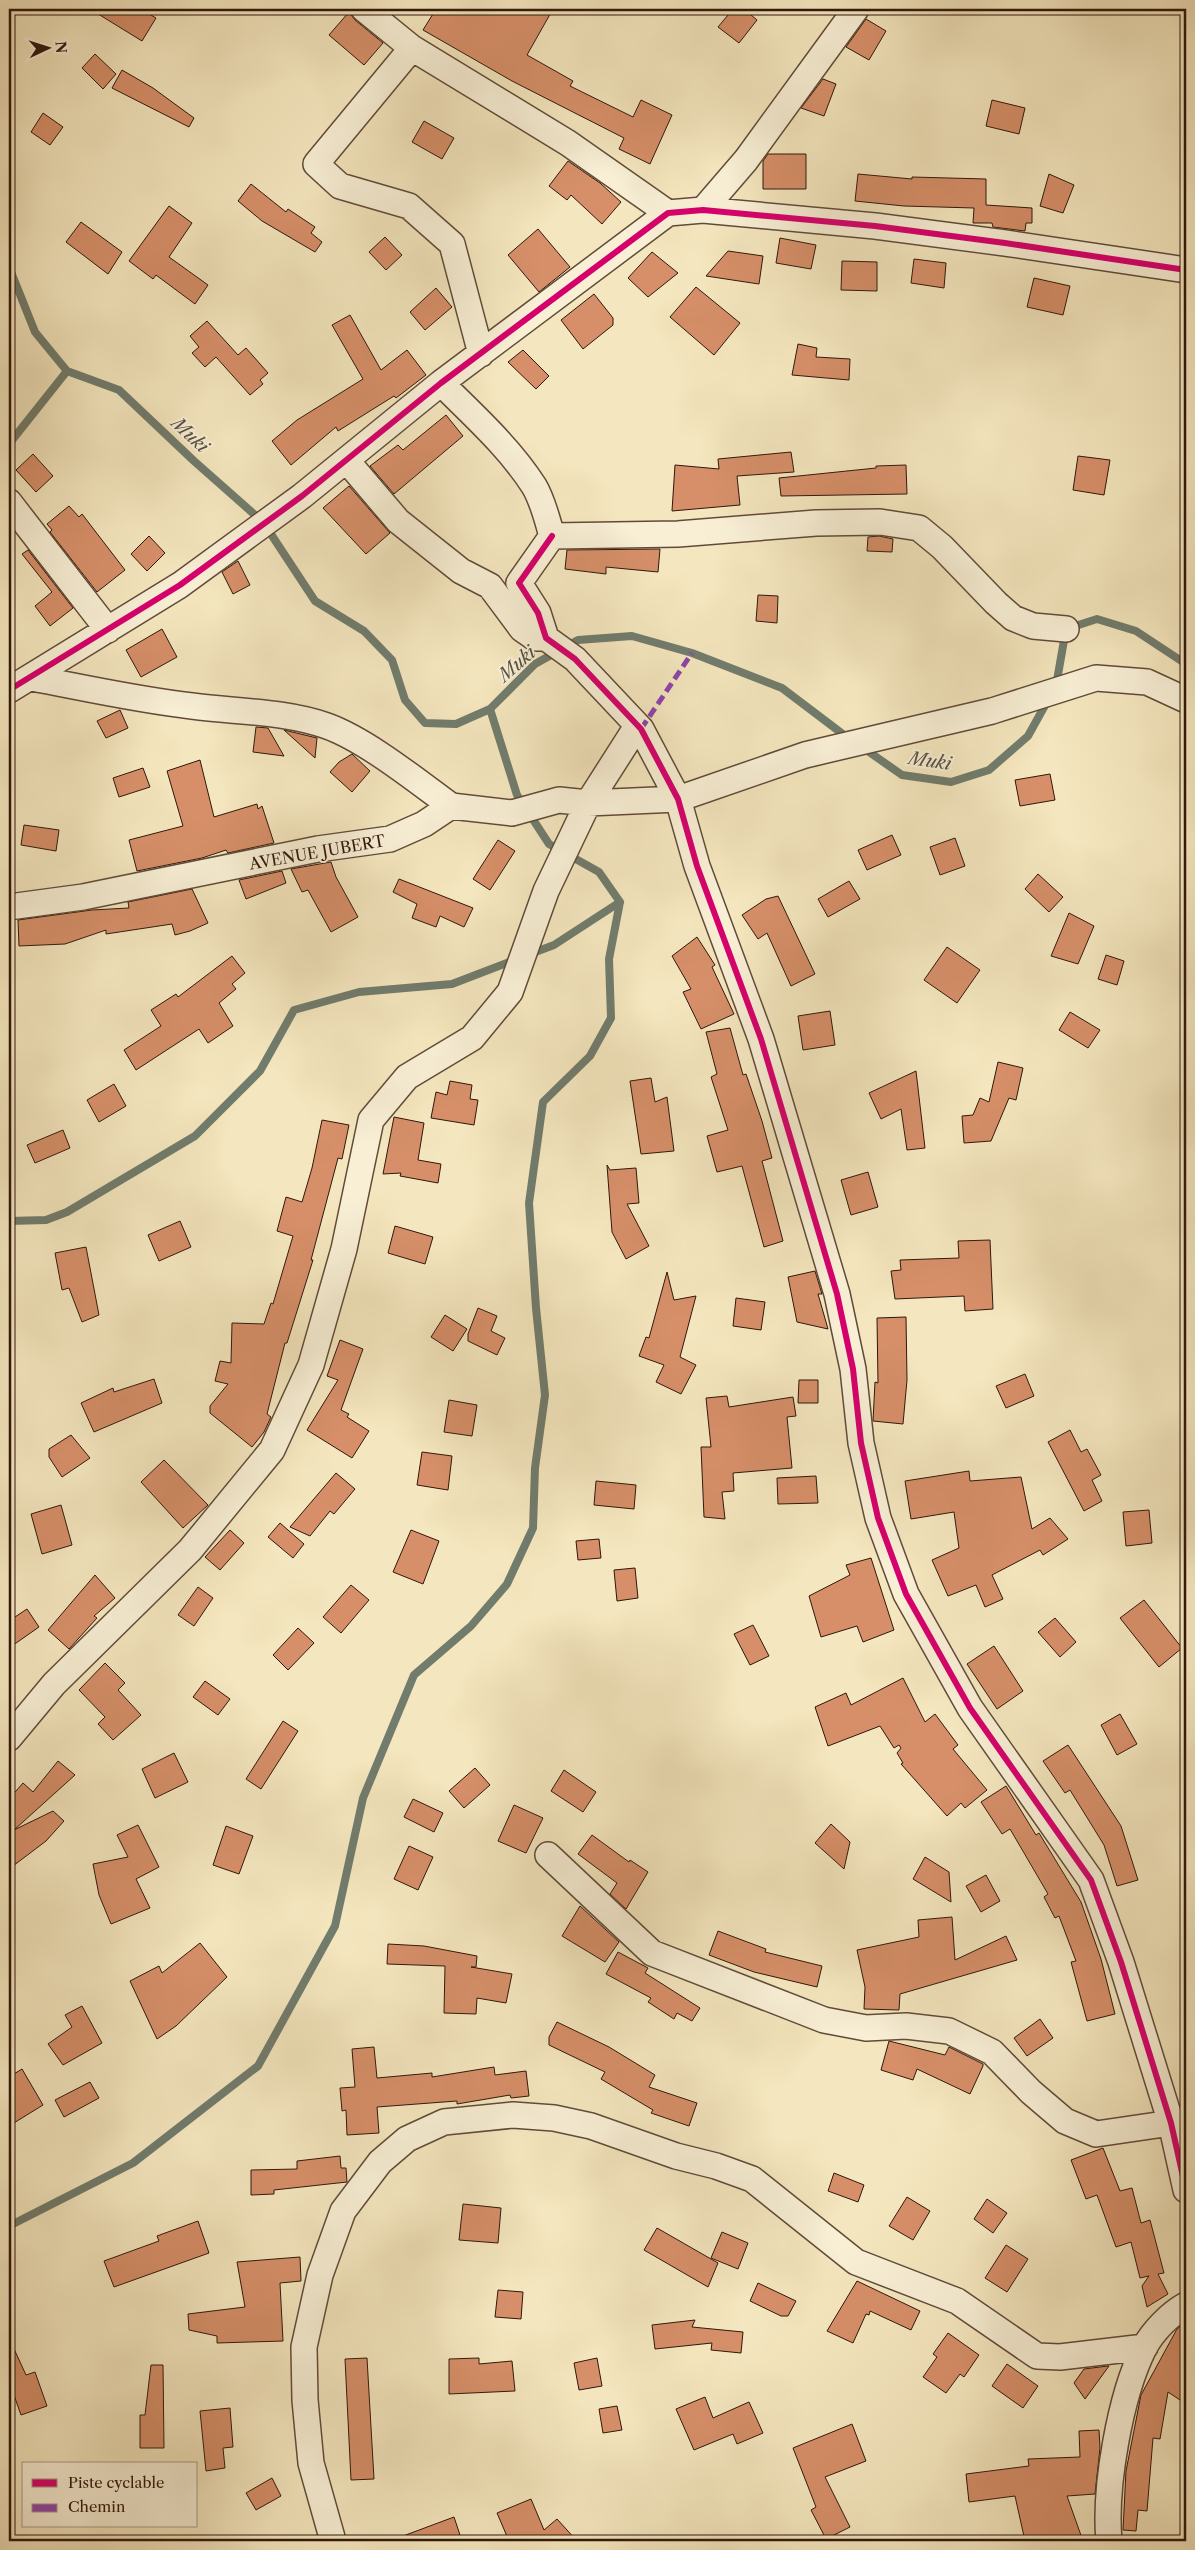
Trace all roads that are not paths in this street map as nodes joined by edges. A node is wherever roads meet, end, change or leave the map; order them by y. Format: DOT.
graph roads {
  1 [pos="364,9"];
  2 [pos="856,9"];
  3 [pos="412,48"];
  4 [pos="703,210"];
  5 [pos="668,213"];
  6 [pos="1186,270"];
  7 [pos="481,354"];
  8 [pos="441,383"];
  9 [pos="347,461"];
  10 [pos="9,502"];
  11 [pos="552,536"];
  12 [pos="519,584"];
  13 [pos="490,586"];
  14 [pos="1066,629"];
  15 [pos="108,630"];
  16 [pos="546,638"];
  17 [pos="32,678"];
  18 [pos="9,690"];
  19 [pos="1186,700"];
  20 [pos="641,729"];
  21 [pos="678,799"];
  22 [pos="588,803"];
  23 [pos="451,806"];
  24 [pos="9,907"];
  25 [pos="9,1738"];
  26 [pos="548,1855"];
  27 [pos="1171,2123"];
  28 [pos="1186,2190"];
  29 [pos="1186,2305"];
  30 [pos="1145,2347"];
  31 [pos="333,2541"];
  32 [pos="1109,2541"];
  1 -- 3 [label="street"];
  2 -- 4 [label="street"];
  3 -- 5 [label="street"];
  3 -- 7 [label="street"];
  4 -- 5 [label="street"];
  4 -- 6 [label="street"];
  5 -- 7 [label="street"];
  7 -- 8 [label="street"];
  8 -- 9 [label="street"];
  8 -- 11 [label="street"];
  9 -- 13 [label="street"];
  9 -- 15 [label="street"];
  10 -- 15 [label="street"];
  11 -- 12 [label="street"];
  11 -- 14 [label="street"];
  12 -- 13 [label="street"];
  12 -- 16 [label="street"];
  13 -- 16 [label="street"];
  15 -- 17 [label="street"];
  16 -- 20 [label="street"];
  17 -- 18 [label="street"];
  17 -- 23 [label="street"];
  19 -- 21 [label="street"];
  20 -- 21 [label="street"];
  20 -- 22 [label="street"];
  21 -- 22 [label="street"];
  21 -- 27 [label="street"];
  22 -- 23 [label="street"];
  22 -- 25 [label="street"];
  23 -- 24 [label="street, AVENUE JUBERT"];
  26 -- 27 [label="street"];
  27 -- 28 [label="street"];
  29 -- 30 [label="street"];
  30 -- 31 [label="street"];
  30 -- 32 [label="street"];
}
